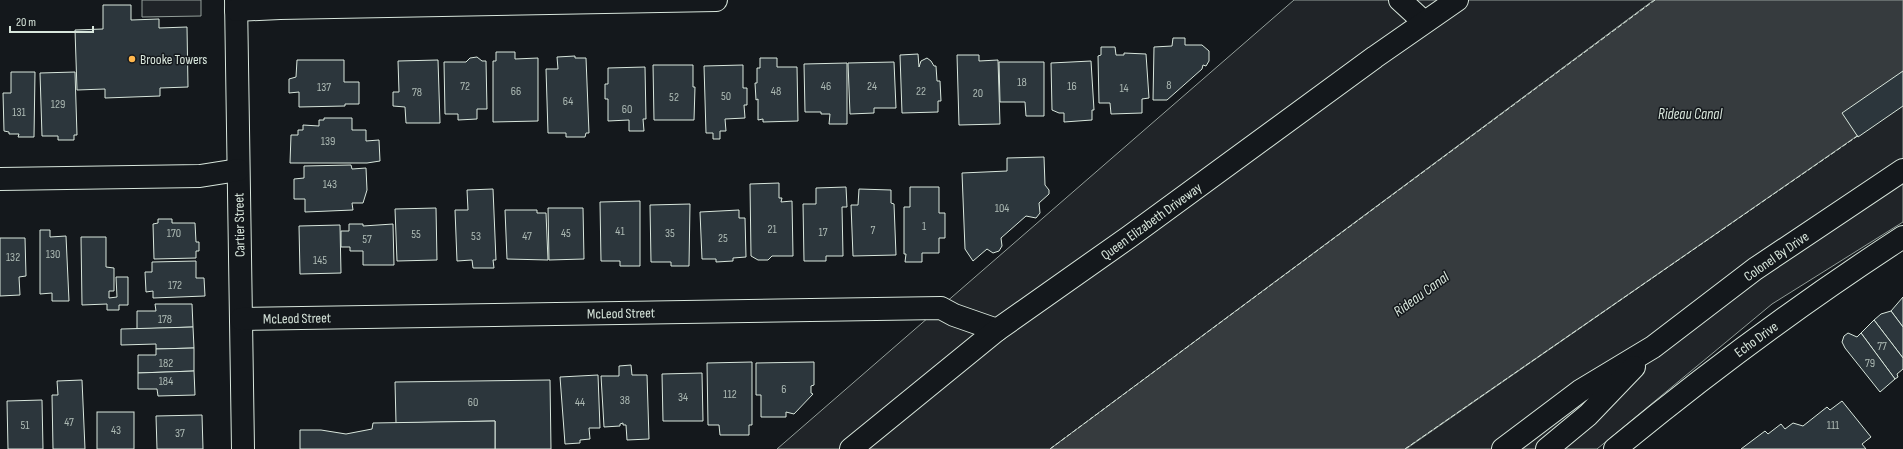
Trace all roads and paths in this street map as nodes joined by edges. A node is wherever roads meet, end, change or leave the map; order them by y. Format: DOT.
graph roads {
  1 [pos="716,0"];
  2 [pos="1400,0"];
  3 [pos="1457,0"];
  4 [pos="236,5"];
  5 [pos="1424,22"];
  6 [pos="238,170"];
  7 [pos="1903,170"];
  8 [pos="0,178"];
  9 [pos="1903,237"];
  10 [pos="241,320"];
  11 [pos="997,330"];
  12 [pos="1653,347"];
  13 [pos="243,449"];
  14 [pos="851,449"];
  15 [pos="1503,449"];
  16 [pos="1546,449"];
  17 [pos="1615,449"];
  1 -- 4 [label="street"];
  2 -- 5 [label="street"];
  3 -- 5 [label="street, Queen Elizabeth Driveway"];
  4 -- 6 [label="street, Cartier Street"];
  5 -- 11 [label="street, Queen Elizabeth Driveway"];
  6 -- 8 [label="street"];
  6 -- 10 [label="street, Cartier Street"];
  7 -- 12 [label="street, Colonel By Drive"];
  9 -- 17 [label="street, Echo Drive"];
  10 -- 11 [label="street, McLeod Street"];
  10 -- 13 [label="street, Cartier Street"];
  11 -- 14 [label="street, Queen Elizabeth Driveway"];
  12 -- 15 [label="street, Colonel By Drive"];
  12 -- 16 [label="street, Colonel By Drive"];
}
